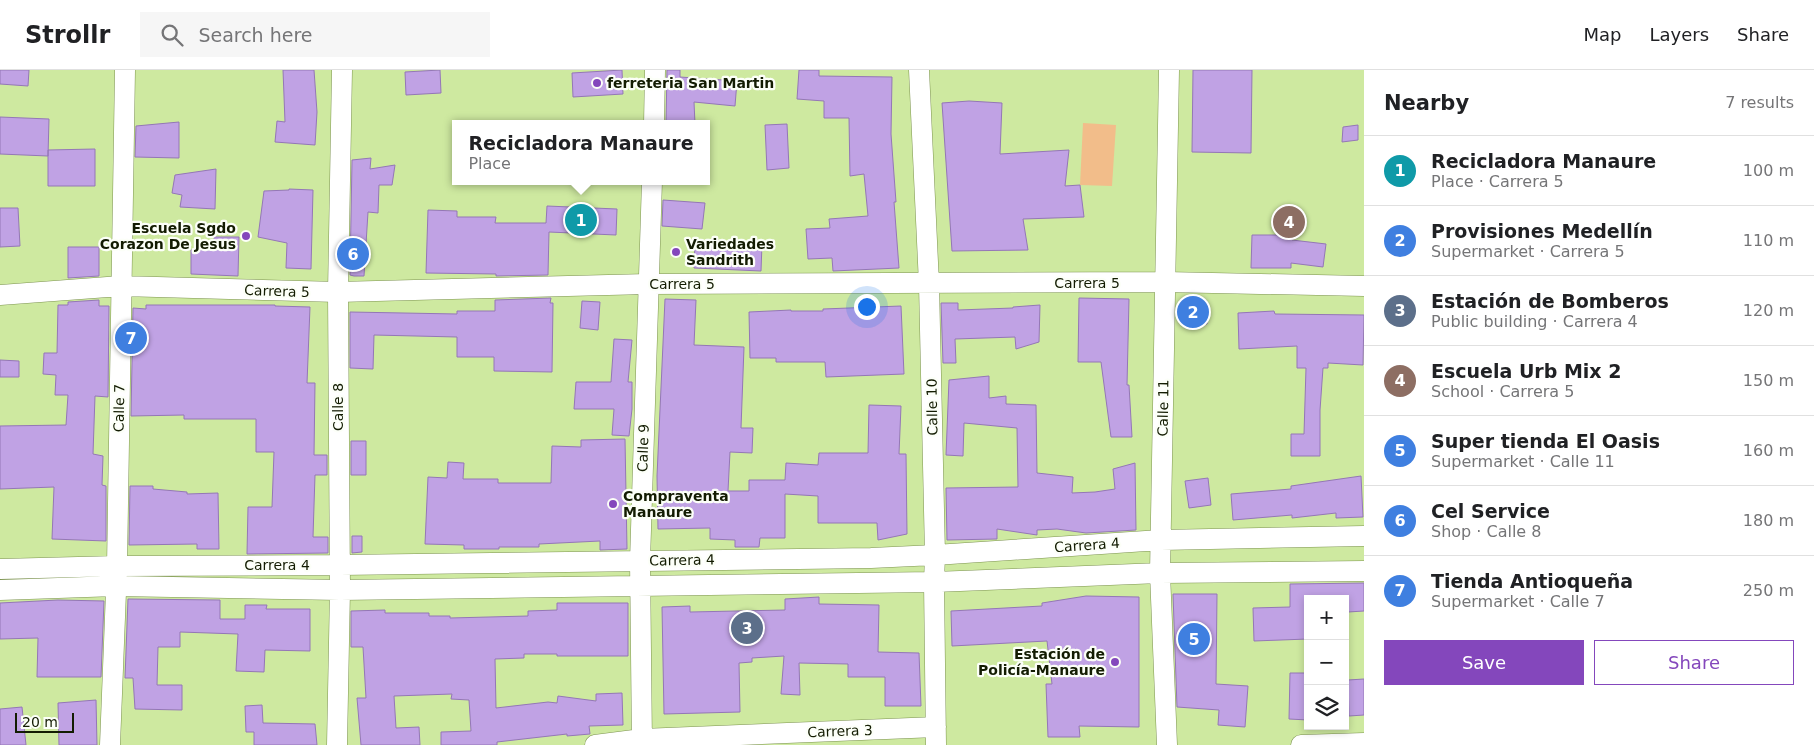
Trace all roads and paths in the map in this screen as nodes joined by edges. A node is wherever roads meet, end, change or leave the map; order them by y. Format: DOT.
graph roads {
  1 [pos="125,70"];
  2 [pos="342,70"];
  3 [pos="655,70"];
  4 [pos="919,70"];
  5 [pos="1169,70"];
  6 [pos="654,120"];
  7 [pos="652,185"];
  8 [pos="1165,282"];
  9 [pos="648,284"];
  10 [pos="929,284"];
  11 [pos="121,286"];
  12 [pos="1364,286"];
  13 [pos="338,292"];
  14 [pos="0,295"];
  15 [pos="1364,536"];
  16 [pos="1160,540"];
  17 [pos="935,555"];
  18 [pos="640,561"];
  19 [pos="340,565"];
  20 [pos="117,566"];
  21 [pos="0,569"];
  22 [pos="1364,571"];
  23 [pos="1160,573"];
  24 [pos="934,582"];
  25 [pos="641,585"];
  26 [pos="116,586"];
  27 [pos="0,590"];
  28 [pos="340,590"];
  29 [pos="936,736"];
  30 [pos="642,742"];
  31 [pos="1364,743"];
  32 [pos="110,745"];
  33 [pos="337,745"];
  34 [pos="595,745"];
  35 [pos="1167,745"];
  36 [pos="1301,745"];
  1 -- 11 [label="street, Calle 7"];
  2 -- 13 [label="street, Calle 8"];
  3 -- 6 [label="street"];
  4 -- 10 [label="street, Calle 10"];
  5 -- 8 [label="street, Calle 11"];
  7 -- 9 [label="street, Calle 9"];
  8 -- 10 [label="street, Carrera 5"];
  8 -- 12 [label="street, Carrera 5"];
  8 -- 16 [label="street, Calle 11"];
  9 -- 10 [label="street, Carrera 5"];
  9 -- 13 [label="street, Carrera 5"];
  9 -- 18 [label="street, Calle 9"];
  10 -- 17 [label="street, Calle 10"];
  11 -- 13 [label="street, Carrera 5"];
  11 -- 14 [label="street, Carrera 5"];
  11 -- 20 [label="street, Calle 7"];
  13 -- 19 [label="street, Calle 8"];
  15 -- 16 [label="street, Carrera 4"];
  16 -- 17 [label="street, Carrera 4"];
  16 -- 23 [label="street, Calle 11"];
  17 -- 18 [label="street, Carrera 4"];
  17 -- 24 [label="street, Calle 10"];
  18 -- 19 [label="street, Carrera 4"];
  18 -- 25 [label="street, Calle 9"];
  19 -- 20 [label="street, Carrera 4"];
  19 -- 28 [label="street, Calle 8"];
  20 -- 21 [label="street, Carrera 4"];
  20 -- 26 [label="street, Calle 7"];
  22 -- 23 [label="street, Carrera 4"];
  23 -- 24 [label="street, Carrera 4"];
  23 -- 35 [label="street, Calle 11"];
  24 -- 25 [label="street, Carrera 4"];
  24 -- 29 [label="street, Calle 10"];
  25 -- 28 [label="street, Carrera 4"];
  25 -- 30 [label="street, Calle 9"];
  26 -- 27 [label="street, Carrera 4"];
  26 -- 28 [label="street, Carrera 4"];
  26 -- 32 [label="street, Calle 7"];
  28 -- 33 [label="street, Calle 8"];
  29 -- 30 [label="street, Carrera 3"];
  30 -- 34 [label="street, Carrera 3"];
  31 -- 36 [label="street"];
}
